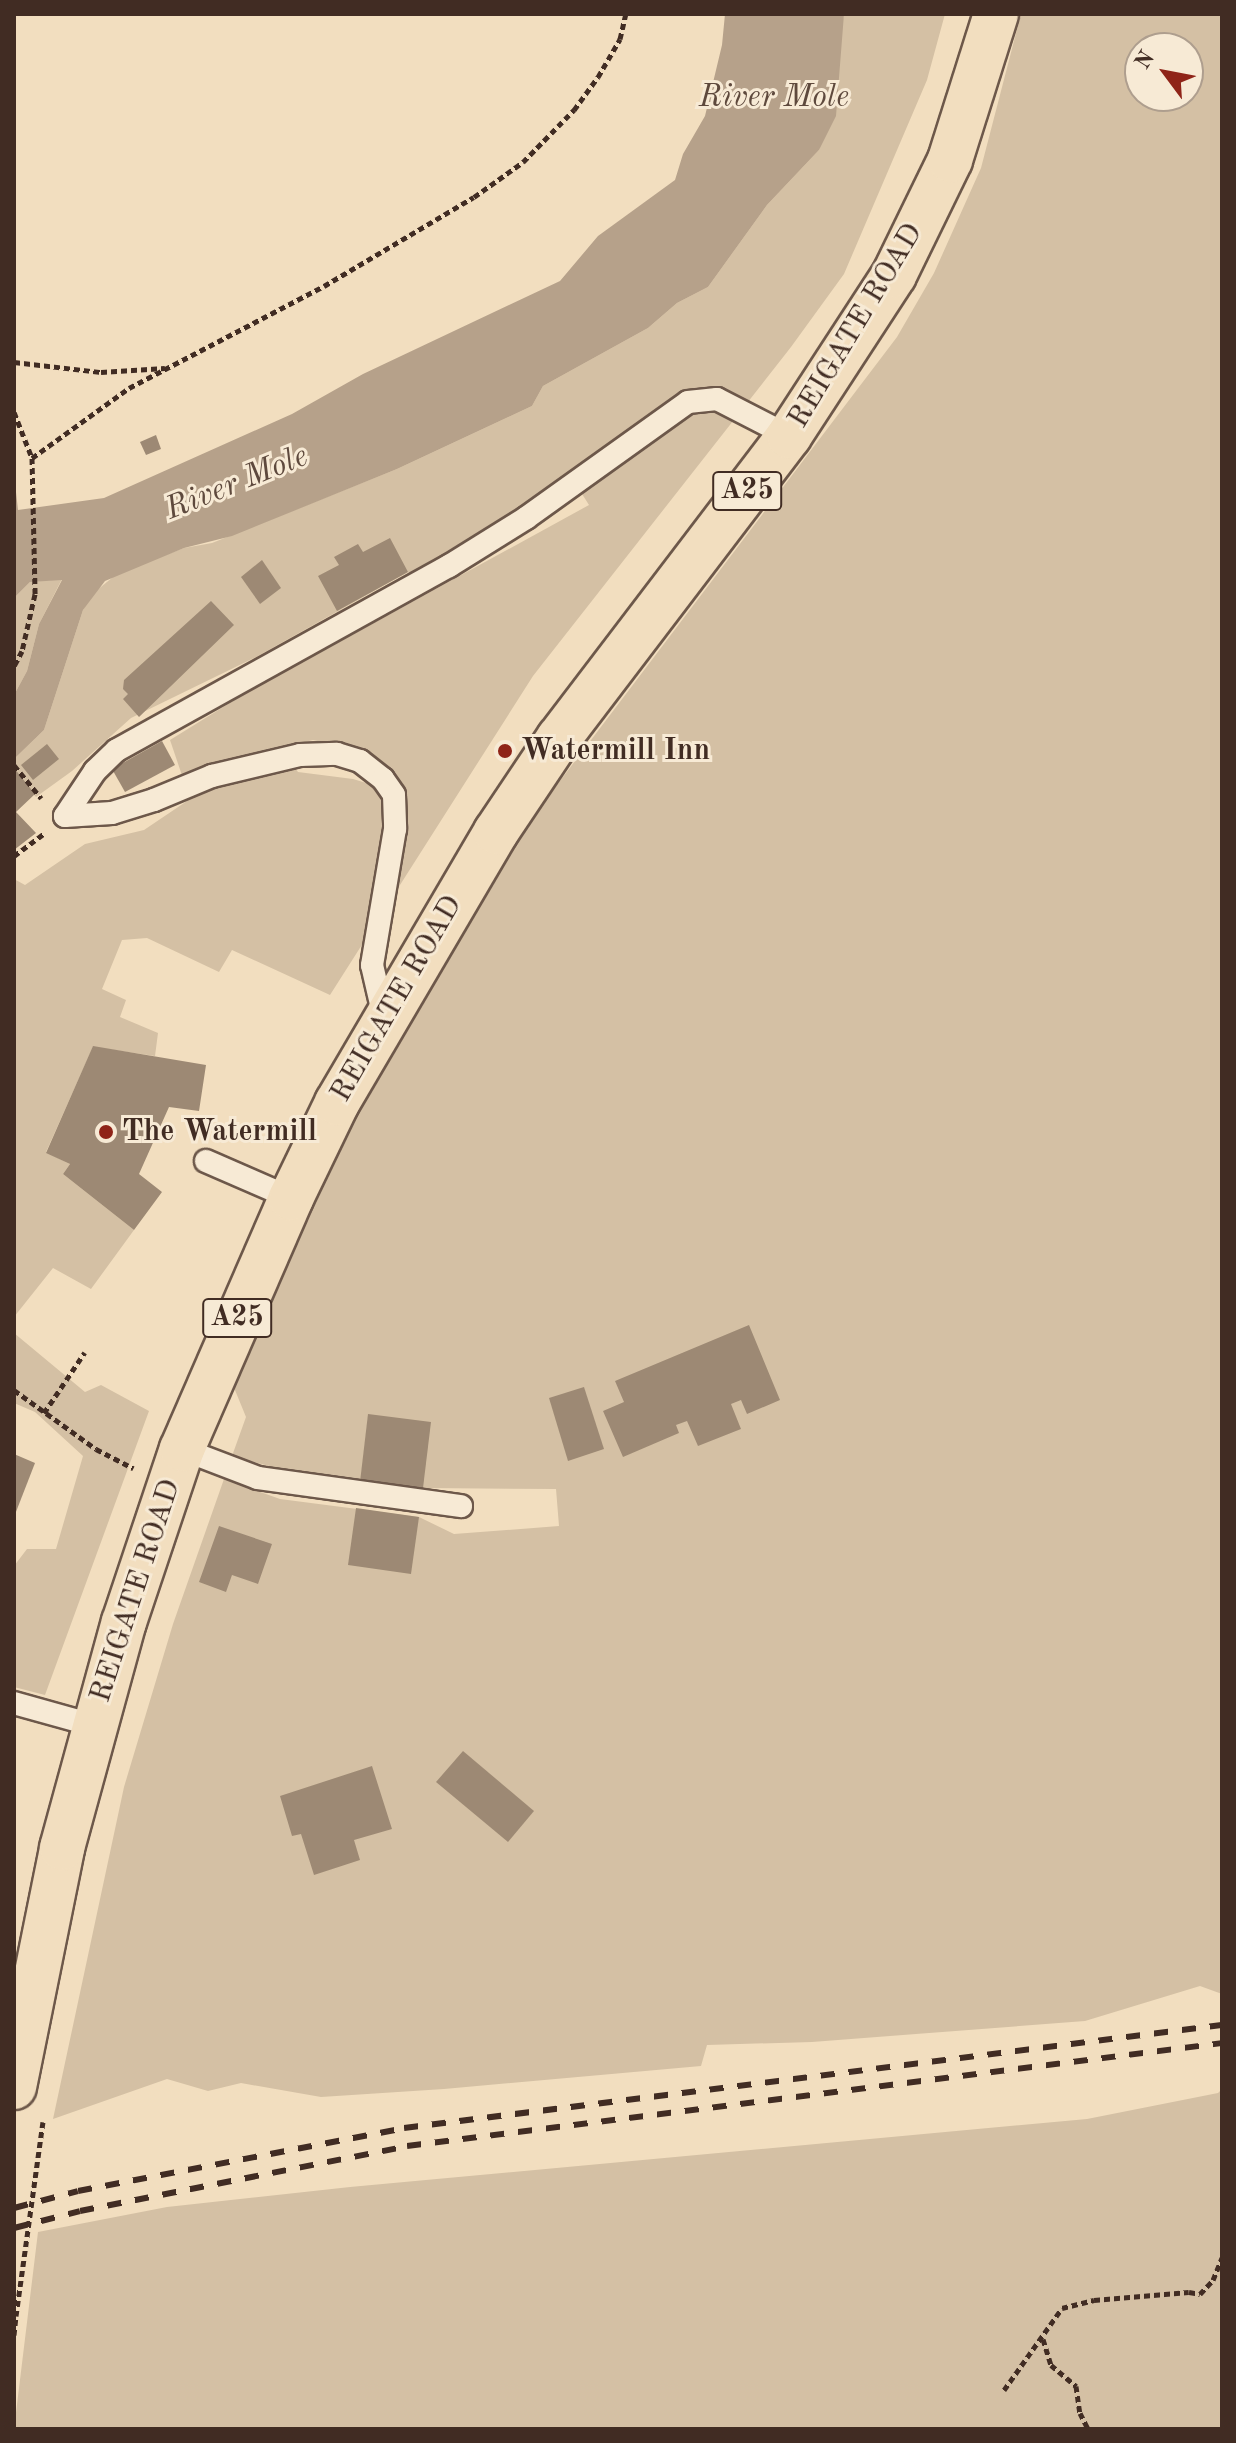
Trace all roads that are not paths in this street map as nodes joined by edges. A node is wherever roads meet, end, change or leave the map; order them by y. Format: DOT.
graph roads {
  1 [pos="996,14"];
  2 [pos="789,436"];
  3 [pos="384,1019"];
  4 [pos="206,1161"];
  5 [pos="291,1198"];
  6 [pos="176,1466"];
  7 [pos="461,1506"];
  8 [pos="14,1703"];
  9 [pos="93,1725"];
  10 [pos="14,2087"];
  1 -- 2 [label="main road, REIGATE ROAD / A25"];
  2 -- 3 [label="main road, REIGATE ROAD / A25"];
  2 -- 3 [label="lane"];
  3 -- 5 [label="main road, REIGATE ROAD / A25"];
  4 -- 5 [label="lane"];
  5 -- 6 [label="main road, REIGATE ROAD / A25"];
  6 -- 7 [label="lane"];
  6 -- 9 [label="main road, REIGATE ROAD / A25"];
  8 -- 9 [label="lane"];
  9 -- 10 [label="main road, REIGATE ROAD / A25"];
}
